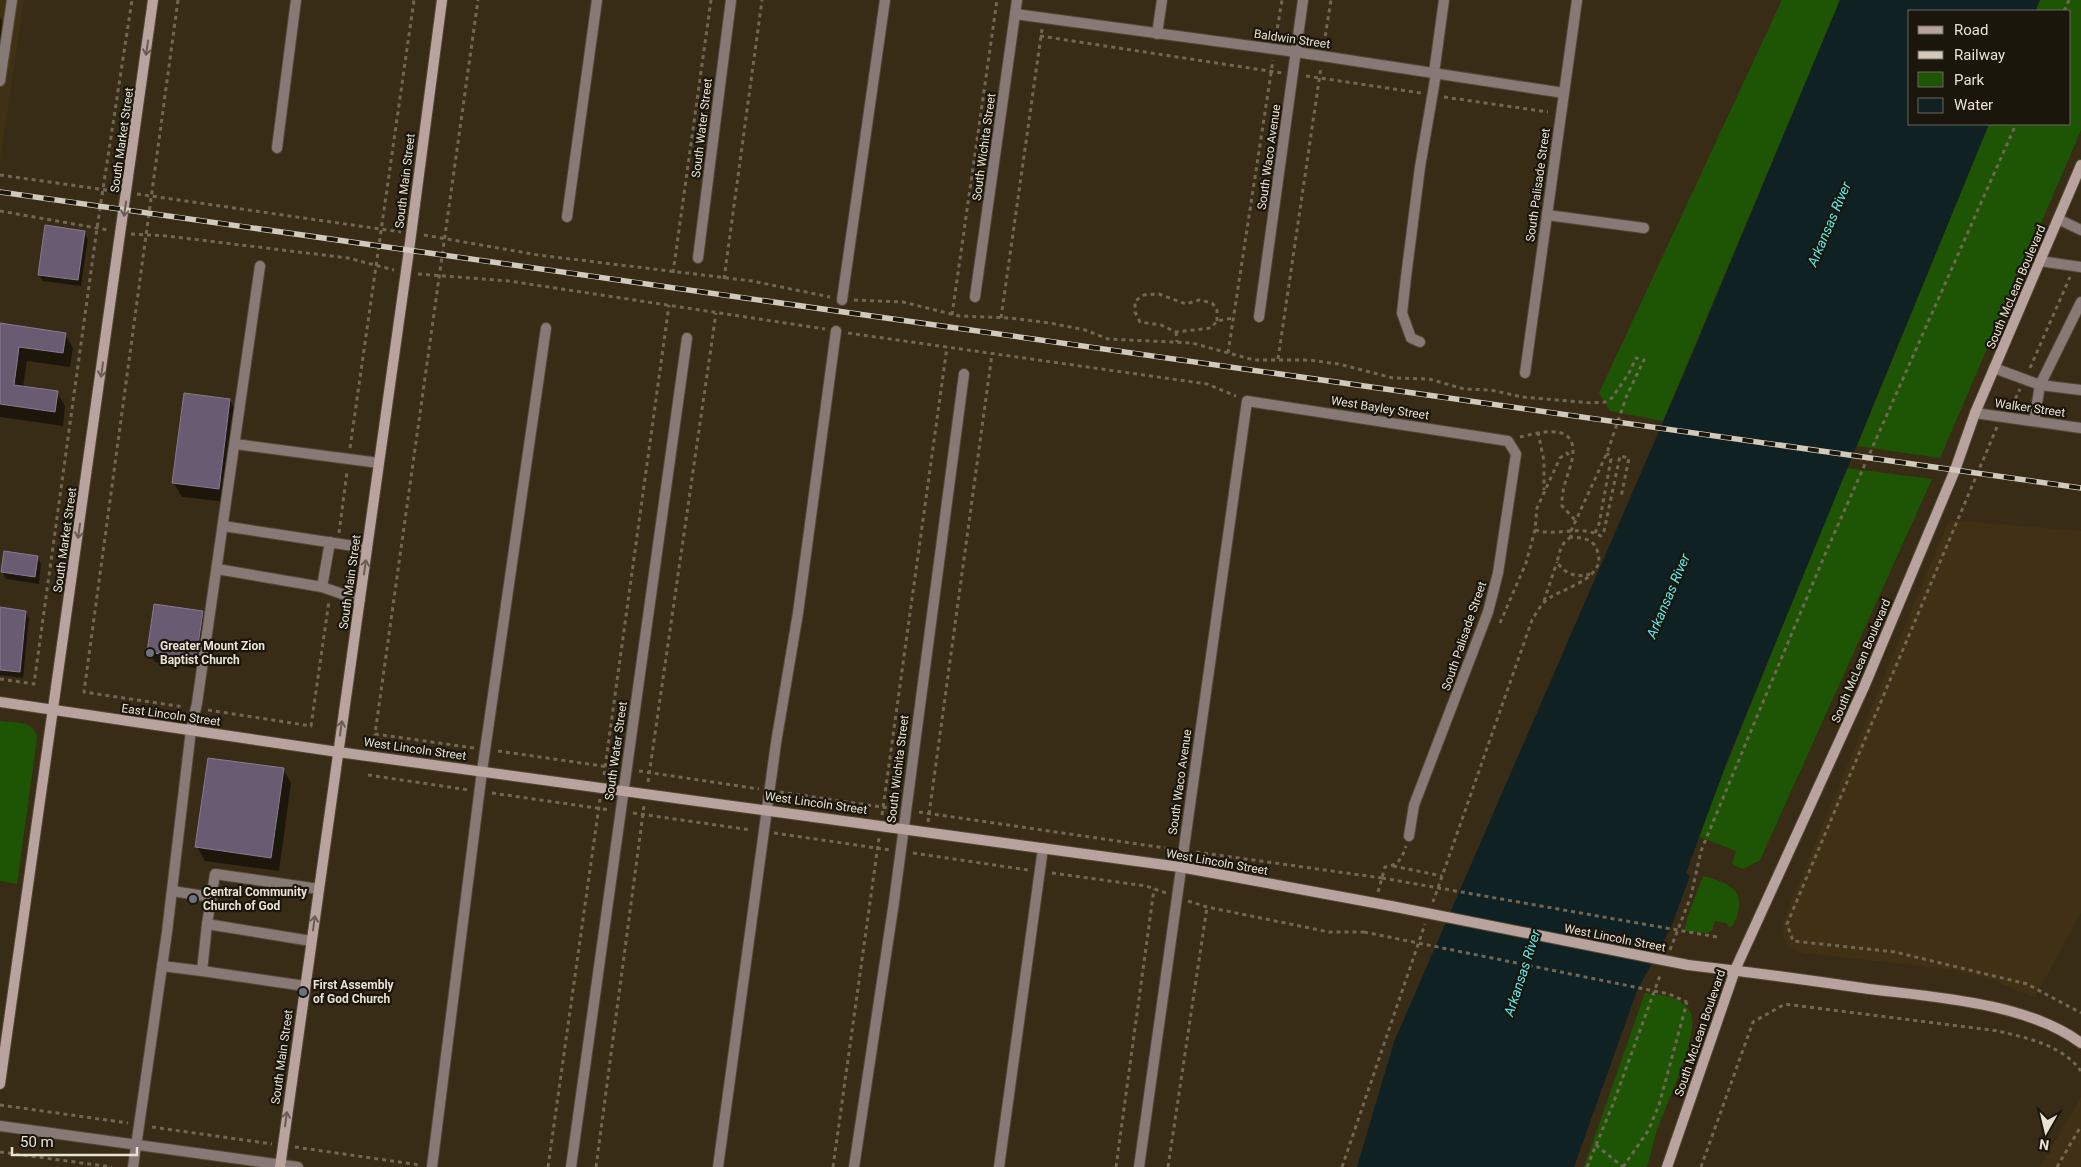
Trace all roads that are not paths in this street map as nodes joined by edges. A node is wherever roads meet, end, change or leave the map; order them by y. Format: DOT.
graph roads {
  1 [pos="12,0"];
  2 [pos="153,0"];
  3 [pos="296,0"];
  4 [pos="442,0"];
  5 [pos="597,0"];
  6 [pos="731,0"];
  7 [pos="885,0"];
  8 [pos="1017,0"];
  9 [pos="1162,0"];
  10 [pos="1303,0"];
  11 [pos="1444,0"];
  12 [pos="1577,0"];
  13 [pos="1015,14"];
  14 [pos="1157,34"];
  15 [pos="1296,52"];
  16 [pos="1435,74"];
  17 [pos="0,81"];
  18 [pos="1564,93"];
  19 [pos="277,148"];
  20 [pos="2081,165"];
  21 [pos="1547,215"];
  22 [pos="567,217"];
  23 [pos="2058,219"];
  24 [pos="1644,228"];
  25 [pos="2081,230"];
  26 [pos="698,258"];
  27 [pos="2040,261"];
  28 [pos="260,266"];
  29 [pos="2078,267"];
  30 [pos="975,297"];
  31 [pos="842,300"];
  32 [pos="2081,302"];
  33 [pos="1259,318"];
  34 [pos="546,328"];
  35 [pos="836,331"];
  36 [pos="687,338"];
  37 [pos="1420,342"];
  38 [pos="1994,368"];
  39 [pos="1524,373"];
  40 [pos="964,374"];
  41 [pos="2040,385"];
  42 [pos="2081,390"];
  43 [pos="1247,401"];
  44 [pos="1975,413"];
  45 [pos="2034,421"];
  46 [pos="2081,428"];
  47 [pos="1508,441"];
  48 [pos="235,444"];
  49 [pos="379,463"];
  50 [pos="223,526"];
  51 [pos="333,542"];
  52 [pos="367,548"];
  53 [pos="217,569"];
  54 [pos="326,589"];
  55 [pos="360,600"];
  56 [pos="0,702"];
  57 [pos="53,710"];
  58 [pos="191,730"];
  59 [pos="338,752"];
  60 [pos="482,771"];
  61 [pos="623,790"];
  62 [pos="768,810"];
  63 [pos="903,828"];
  64 [pos="1409,836"];
  65 [pos="1043,848"];
  66 [pos="1180,867"];
  67 [pos="319,889"];
  68 [pos="172,891"];
  69 [pos="211,897"];
  70 [pos="207,924"];
  71 [pos="312,941"];
  72 [pos="162,966"];
  73 [pos="1735,970"];
  74 [pos="202,971"];
  75 [pos="305,986"];
  76 [pos="2081,1043"];
  77 [pos="0,1084"];
  78 [pos="0,1126"];
  79 [pos="137,1144"];
  80 [pos="280,1166"];
  81 [pos="134,1167"];
  82 [pos="298,1167"];
  83 [pos="432,1167"];
  84 [pos="571,1167"];
  85 [pos="718,1167"];
  86 [pos="854,1167"];
  87 [pos="999,1167"];
  88 [pos="1139,1167"];
  89 [pos="1667,1167"];
  1 -- 17 [label="street"];
  2 -- 57 [label="street, South Market Street, one-way"];
  3 -- 19 [label="street"];
  4 -- 49 [label="street, South Main Street"];
  5 -- 22 [label="street"];
  6 -- 26 [label="street, South Water Street"];
  7 -- 31 [label="street"];
  8 -- 13 [label="street, South Wichita Street"];
  9 -- 14 [label="street"];
  10 -- 15 [label="street, South Waco Avenue"];
  11 -- 16 [label="street"];
  12 -- 18 [label="street, South Palisade Street"];
  13 -- 14 [label="street, Baldwin Street"];
  13 -- 30 [label="street, South Wichita Street"];
  14 -- 15 [label="street, Baldwin Street"];
  15 -- 16 [label="street, Baldwin Street"];
  15 -- 33 [label="street, South Waco Avenue"];
  16 -- 18 [label="street, Baldwin Street"];
  16 -- 37 [label="street"];
  18 -- 21 [label="street, South Palisade Street"];
  20 -- 23 [label="street, South McLean Boulevard"];
  21 -- 24 [label="street"];
  21 -- 39 [label="street, South Palisade Street"];
  23 -- 25 [label="street"];
  23 -- 27 [label="street, South McLean Boulevard"];
  27 -- 29 [label="street"];
  27 -- 38 [label="street, South McLean Boulevard"];
  28 -- 48 [label="street"];
  32 -- 41 [label="street"];
  34 -- 60 [label="street"];
  35 -- 62 [label="street"];
  36 -- 61 [label="street, South Water Street"];
  38 -- 41 [label="street"];
  38 -- 44 [label="street, South McLean Boulevard"];
  40 -- 63 [label="street, South Wichita Street"];
  41 -- 42 [label="street"];
  41 -- 45 [label="street"];
  43 -- 47 [label="street, West Bayley Street"];
  43 -- 66 [label="street, South Waco Avenue"];
  44 -- 45 [label="street, Walker Street"];
  44 -- 73 [label="street, South McLean Boulevard"];
  45 -- 46 [label="street, Walker Street"];
  47 -- 64 [label="street, South Palisade Street"];
  48 -- 49 [label="street"];
  48 -- 50 [label="street"];
  49 -- 52 [label="street, South Main Street"];
  50 -- 51 [label="street"];
  50 -- 53 [label="street"];
  51 -- 52 [label="street"];
  51 -- 54 [label="street"];
  55 -- 52 [label="street, South Main Street, one-way"];
  53 -- 54 [label="street"];
  53 -- 58 [label="street"];
  54 -- 55 [label="street"];
  59 -- 55 [label="street, South Main Street, one-way"];
  56 -- 57 [label="street, East Lincoln Street"];
  57 -- 58 [label="street, East Lincoln Street"];
  57 -- 77 [label="street, South Market Street"];
  58 -- 59 [label="street, East Lincoln Street"];
  58 -- 68 [label="street"];
  59 -- 60 [label="street, West Lincoln Street"];
  59 -- 67 [label="street, South Main Street"];
  60 -- 61 [label="street, West Lincoln Street"];
  60 -- 83 [label="street"];
  61 -- 62 [label="street, West Lincoln Street"];
  61 -- 84 [label="street, South Water Street"];
  62 -- 63 [label="street, West Lincoln Street"];
  62 -- 85 [label="street"];
  63 -- 65 [label="street, West Lincoln Street"];
  63 -- 86 [label="street, South Wichita Street"];
  65 -- 66 [label="street, West Lincoln Street"];
  65 -- 87 [label="street"];
  66 -- 73 [label="street, West Lincoln Street, bridge"];
  66 -- 88 [label="street, South Waco Avenue"];
  67 -- 69 [label="street"];
  71 -- 67 [label="street, South Main Street, one-way"];
  68 -- 69 [label="street"];
  68 -- 72 [label="street"];
  69 -- 70 [label="street"];
  70 -- 71 [label="street"];
  70 -- 74 [label="street"];
  71 -- 75 [label="street, South Main Street"];
  72 -- 74 [label="street"];
  72 -- 79 [label="street"];
  73 -- 76 [label="street, West Lincoln Street"];
  73 -- 89 [label="street, South McLean Boulevard"];
  74 -- 75 [label="street"];
  80 -- 75 [label="street, South Main Street, one-way"];
  78 -- 79 [label="street"];
  79 -- 80 [label="street"];
  79 -- 81 [label="street"];
  80 -- 82 [label="street"];
}
